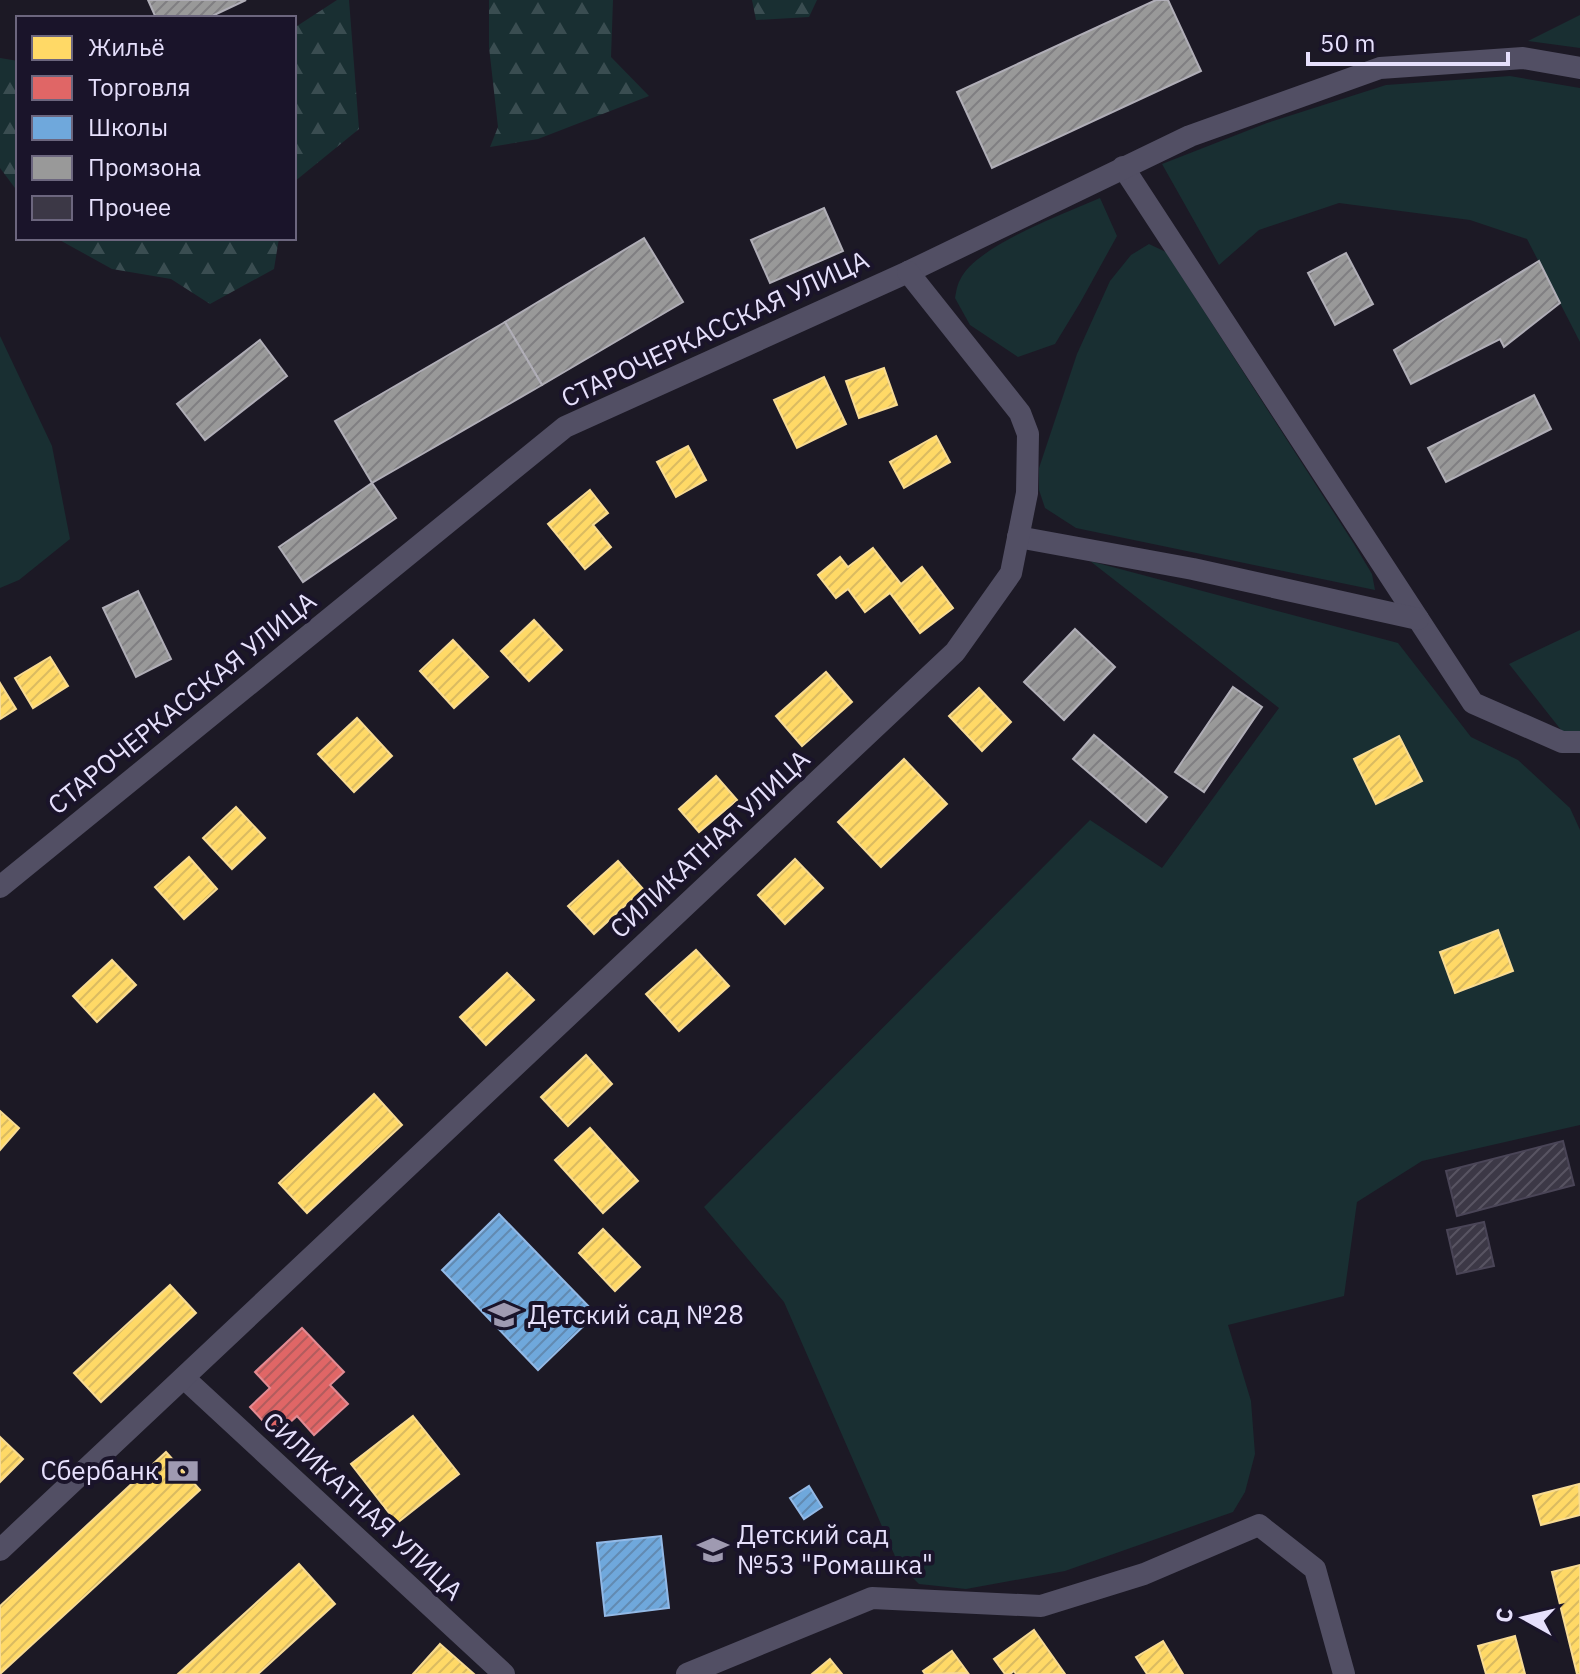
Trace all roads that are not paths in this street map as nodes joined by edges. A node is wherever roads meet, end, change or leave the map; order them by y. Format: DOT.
graph roads {
  1 [pos="1580,68"];
  2 [pos="1123,167"];
  3 [pos="908,272"];
  4 [pos="1018,537"];
  5 [pos="1418,619"];
  6 [pos="1580,742"];
  7 [pos="0,887"];
  8 [pos="184,1378"];
  9 [pos="0,1550"];
  10 [pos="504,1674"];
  11 [pos="687,1674"];
  12 [pos="1344,1674"];
  1 -- 2 [label="street, СТАРОЧЕРКАССКАЯ УЛИЦА"];
  2 -- 3 [label="street, СТАРОЧЕРКАССКАЯ УЛИЦА"];
  2 -- 5 [label="street"];
  3 -- 4 [label="street, СИЛИКАТНАЯ УЛИЦА"];
  3 -- 7 [label="street, СТАРОЧЕРКАССКАЯ УЛИЦА"];
  4 -- 5 [label="street"];
  4 -- 8 [label="street, СИЛИКАТНАЯ УЛИЦА"];
  5 -- 6 [label="street"];
  8 -- 9 [label="street, СИЛИКАТНАЯ УЛИЦА"];
  8 -- 10 [label="street, СИЛИКАТНАЯ УЛИЦА"];
  11 -- 12 [label="street"];
}
